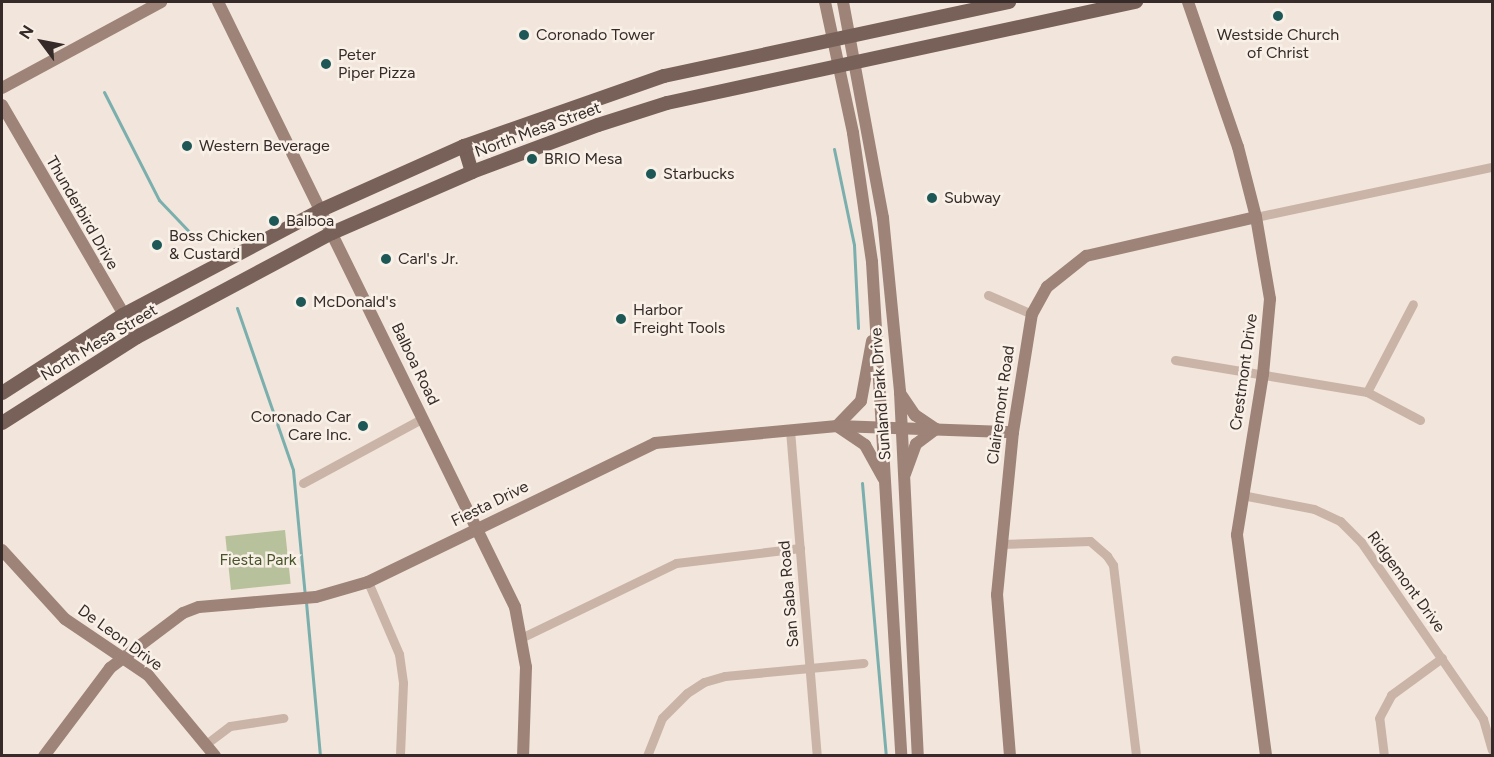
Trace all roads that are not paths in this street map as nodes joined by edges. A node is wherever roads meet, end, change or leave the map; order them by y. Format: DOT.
graph roads {
  1 [pos="161,2"];
  2 [pos="218,2"];
  3 [pos="825,2"];
  4 [pos="843,2"];
  5 [pos="1009,2"];
  6 [pos="1136,2"];
  7 [pos="1188,2"];
  8 [pos="849,34"];
  9 [pos="832,38"];
  10 [pos="854,61"];
  11 [pos="838,64"];
  12 [pos="664,76"];
  13 [pos="2,88"];
  14 [pos="667,103"];
  15 [pos="2,105"];
  16 [pos="464,146"];
  17 [pos="1492,167"];
  18 [pos="472,172"];
  19 [pos="321,210"];
  20 [pos="1256,217"];
  21 [pos="883,218"];
  22 [pos="867,220"];
  23 [pos="332,233"];
  24 [pos="988,296"];
  25 [pos="1413,304"];
  26 [pos="1032,314"];
  27 [pos="123,315"];
  28 [pos="876,323"];
  29 [pos="137,337"];
  30 [pos="1175,360"];
  31 [pos="1263,374"];
  32 [pos="900,392"];
  33 [pos="1366,392"];
  34 [pos="2,393"];
  35 [pos="423,418"];
  36 [pos="1420,420"];
  37 [pos="2,423"];
  38 [pos="837,426"];
  39 [pos="883,427"];
  40 [pos="900,428"];
  41 [pos="936,429"];
  42 [pos="790,430"];
  43 [pos="1013,432"];
  44 [pos="903,480"];
  45 [pos="303,483"];
  46 [pos="886,484"];
  47 [pos="1242,495"];
  48 [pos="477,529"];
  49 [pos="1000,544"];
  50 [pos="800,548"];
  51 [pos="2,550"];
  52 [pos="368,582"];
  53 [pos="523,637"];
  54 [pos="122,656"];
  55 [pos="1442,658"];
  56 [pos="863,663"];
  57 [pos="810,667"];
  58 [pos="283,718"];
  59 [pos="206,744"];
  60 [pos="1492,750"];
  61 [pos="51,753"];
  62 [pos="215,756"];
  63 [pos="400,756"];
  64 [pos="523,756"];
  65 [pos="647,756"];
  66 [pos="817,756"];
  67 [pos="901,756"];
  68 [pos="918,756"];
  69 [pos="1010,756"];
  70 [pos="1136,756"];
  71 [pos="1266,756"];
  72 [pos="1384,756"];
  1 -- 13 [label="street"];
  2 -- 19 [label="street, Balboa Road"];
  3 -- 9 [label="street, Sunland Park Drive"];
  4 -- 8 [label="street, Sunland Park Drive"];
  5 -- 8 [label="main road, North Mesa Street"];
  6 -- 10 [label="main road, North Mesa Street"];
  7 -- 20 [label="street, Crestmont Drive"];
  8 -- 9 [label="main road, North Mesa Street"];
  8 -- 10 [label="street, Sunland Park Drive"];
  9 -- 11 [label="street, Sunland Park Drive"];
  9 -- 12 [label="main road, North Mesa Street"];
  10 -- 11 [label="main road, North Mesa Street"];
  10 -- 21 [label="street, Sunland Park Drive"];
  11 -- 14 [label="main road, North Mesa Street"];
  11 -- 22 [label="street, Sunland Park Drive"];
  12 -- 14 [label="main road"];
  12 -- 16 [label="main road, North Mesa Street"];
  14 -- 18 [label="main road, North Mesa Street"];
  15 -- 27 [label="street, Thunderbird Drive"];
  16 -- 18 [label="main road"];
  16 -- 19 [label="main road, North Mesa Street"];
  17 -- 20 [label="street"];
  18 -- 23 [label="main road, North Mesa Street"];
  19 -- 23 [label="street, Balboa Road"];
  19 -- 27 [label="main road, North Mesa Street"];
  20 -- 26 [label="street, Clairemont Road"];
  20 -- 31 [label="street, Crestmont Drive"];
  21 -- 22 [label="street"];
  21 -- 32 [label="street, Sunland Park Drive"];
  22 -- 28 [label="street, Sunland Park Drive"];
  23 -- 29 [label="main road, North Mesa Street"];
  23 -- 35 [label="street, Balboa Road"];
  24 -- 26 [label="street"];
  25 -- 33 [label="street"];
  26 -- 43 [label="street, Clairemont Road"];
  27 -- 29 [label="street, Thunderbird Drive"];
  27 -- 34 [label="main road, North Mesa Street"];
  28 -- 38 [label="street"];
  28 -- 39 [label="street, Sunland Park Drive"];
  29 -- 37 [label="main road, North Mesa Street"];
  30 -- 31 [label="street"];
  31 -- 33 [label="street"];
  31 -- 47 [label="street, Crestmont Drive"];
  32 -- 40 [label="street, Sunland Park Drive"];
  32 -- 41 [label="street"];
  33 -- 36 [label="street"];
  35 -- 45 [label="street"];
  35 -- 48 [label="street, Balboa Road"];
  38 -- 39 [label="street, Fiesta Drive"];
  38 -- 42 [label="street, Fiesta Drive"];
  38 -- 46 [label="street"];
  39 -- 40 [label="street, Fiesta Drive"];
  39 -- 46 [label="street, Sunland Park Drive"];
  40 -- 41 [label="street, Fiesta Drive"];
  40 -- 44 [label="street, Sunland Park Drive"];
  41 -- 43 [label="street, Fiesta Drive"];
  41 -- 44 [label="street"];
  42 -- 48 [label="street, Fiesta Drive"];
  42 -- 50 [label="street, San Saba Road"];
  43 -- 49 [label="street, Clairemont Road"];
  44 -- 68 [label="street, Sunland Park Drive"];
  46 -- 67 [label="street, Sunland Park Drive"];
  47 -- 55 [label="street, Ridgemont Drive"];
  47 -- 71 [label="street, Crestmont Drive"];
  48 -- 52 [label="street, Fiesta Drive"];
  48 -- 53 [label="street, Balboa Road"];
  49 -- 69 [label="street, Clairemont Road"];
  49 -- 70 [label="street"];
  50 -- 53 [label="street"];
  50 -- 57 [label="street, San Saba Road"];
  51 -- 54 [label="street, De Leon Drive"];
  52 -- 54 [label="street, Fiesta Drive"];
  52 -- 63 [label="street"];
  53 -- 64 [label="street, Balboa Road"];
  54 -- 59 [label="street, De Leon Drive"];
  54 -- 61 [label="street, Fiesta Drive"];
  55 -- 60 [label="street, Ridgemont Drive"];
  55 -- 72 [label="street"];
  56 -- 57 [label="street"];
  57 -- 65 [label="street"];
  57 -- 66 [label="street, San Saba Road"];
  58 -- 59 [label="street"];
  59 -- 62 [label="street, De Leon Drive"];
}
